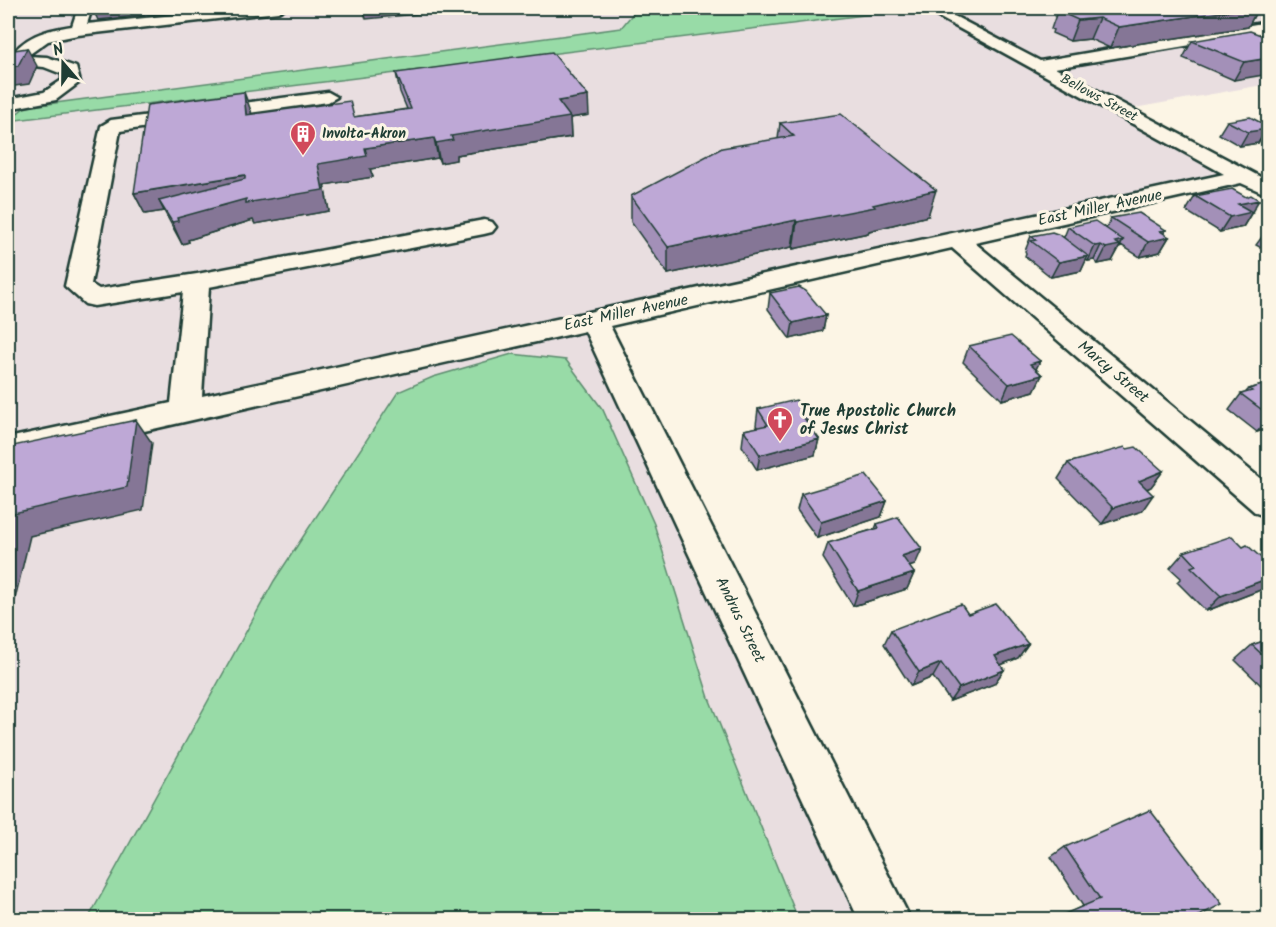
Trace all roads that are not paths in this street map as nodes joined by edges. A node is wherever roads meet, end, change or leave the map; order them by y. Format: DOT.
graph roads {
  1 [pos="85,8"];
  2 [pos="278,8"];
  3 [pos="929,8"];
  4 [pos="1251,14"];
  5 [pos="1269,20"];
  6 [pos="1269,27"];
  7 [pos="81,30"];
  8 [pos="1039,66"];
  9 [pos="328,97"];
  10 [pos="8,104"];
  11 [pos="1244,176"];
  12 [pos="1269,189"];
  13 [pos="484,227"];
  14 [pos="957,240"];
  15 [pos="197,282"];
  16 [pos="593,320"];
  17 [pos="186,410"];
  18 [pos="8,450"];
  19 [pos="1269,504"];
  20 [pos="886,920"];
  1 -- 7 [label="street"];
  2 -- 7 [label="street"];
  3 -- 8 [label="street, Bellows Street"];
  4 -- 5 [label="street"];
  6 -- 8 [label="street"];
  7 -- 10 [label="street"];
  8 -- 11 [label="street, Bellows Street"];
  9 -- 15 [label="street"];
  11 -- 12 [label="street, Bellows Street"];
  11 -- 14 [label="street, East Miller Avenue"];
  13 -- 15 [label="street"];
  14 -- 16 [label="street, East Miller Avenue"];
  14 -- 19 [label="street, Marcy Street"];
  15 -- 17 [label="street"];
  16 -- 17 [label="street, East Miller Avenue"];
  16 -- 20 [label="street, Andrus Street"];
  17 -- 18 [label="street, East Miller Avenue"];
}
